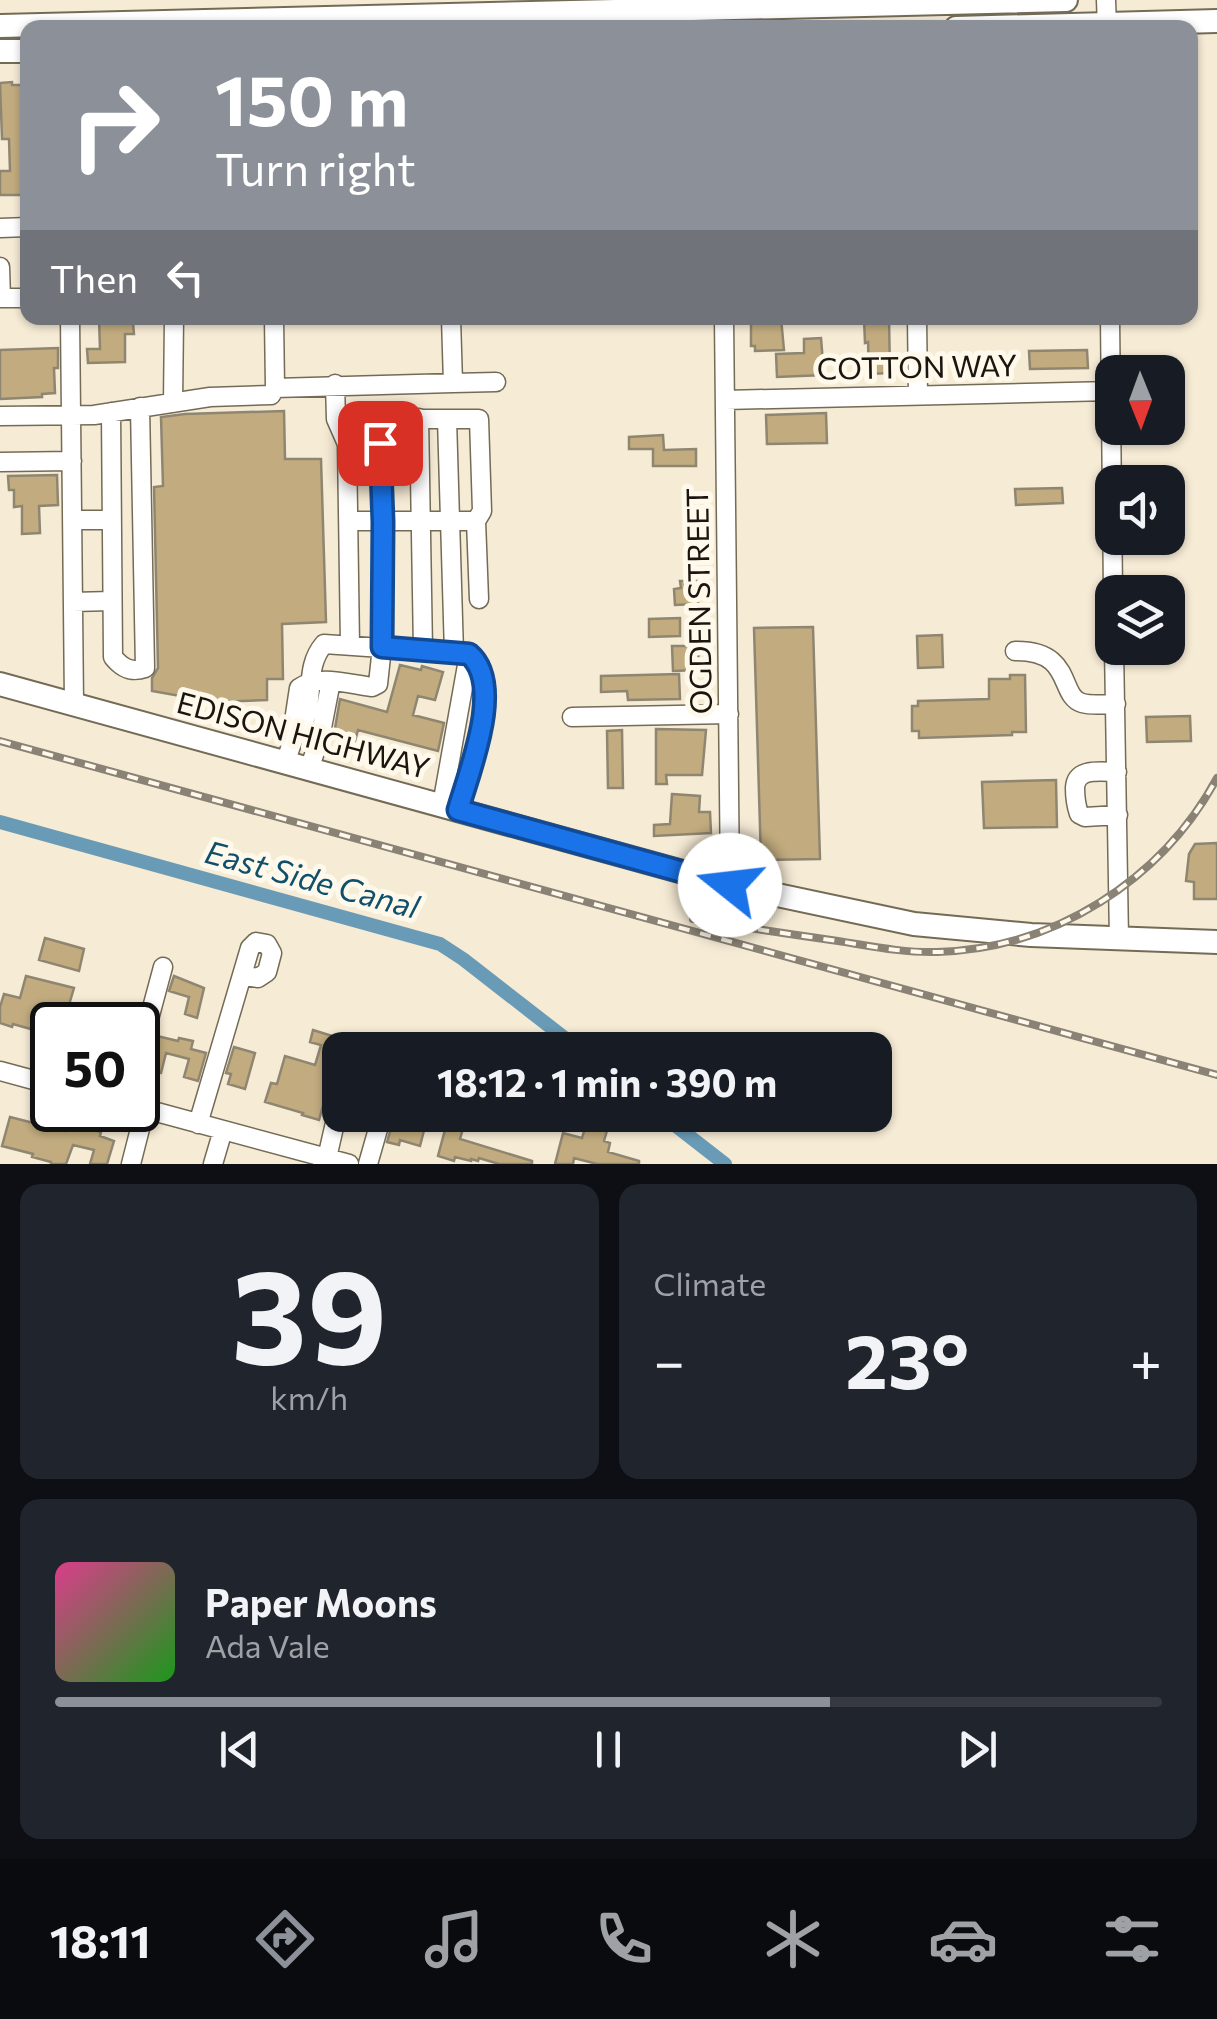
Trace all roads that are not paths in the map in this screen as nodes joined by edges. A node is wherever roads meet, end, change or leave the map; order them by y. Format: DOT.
graph roads {
  1 [pos="1066,0"];
  2 [pos="812,3"];
  3 [pos="633,5"];
  4 [pos="536,13"];
  5 [pos="1106,17"];
  6 [pos="285,20"];
  7 [pos="490,20"];
  8 [pos="587,20"];
  9 [pos="1065,20"];
  10 [pos="1189,20"];
  11 [pos="0,267"];
  12 [pos="20,298"];
  13 [pos="70,325"];
  14 [pos="174,325"];
  15 [pos="274,325"];
  16 [pos="451,325"];
  17 [pos="724,325"];
  18 [pos="917,325"];
  19 [pos="1110,325"];
  20 [pos="1110,355"];
  21 [pos="496,382"];
  22 [pos="453,383"];
  23 [pos="336,384"];
  24 [pos="275,388"];
  25 [pos="1095,391"];
  26 [pos="918,395"];
  27 [pos="725,400"];
  28 [pos="173,403"];
  29 [pos="140,407"];
  30 [pos="111,412"];
  31 [pos="71,415"];
  32 [pos="0,416"];
  33 [pos="419,418"];
  34 [pos="447,419"];
  35 [pos="380,443"];
  36 [pos="347,444"];
  37 [pos="1111,445"];
  38 [pos="72,461"];
  39 [pos="0,462"];
  40 [pos="72,520"];
  41 [pos="111,520"];
  42 [pos="350,521"];
  43 [pos="421,521"];
  44 [pos="449,521"];
  45 [pos="476,521"];
  46 [pos="383,522"];
  47 [pos="1113,575"];
  48 [pos="479,599"];
  49 [pos="111,601"];
  50 [pos="73,602"];
  51 [pos="350,645"];
  52 [pos="382,647"];
  53 [pos="423,650"];
  54 [pos="1015,652"];
  55 [pos="461,653"];
  56 [pos="1115,665"];
  57 [pos="309,681"];
  58 [pos="331,681"];
  59 [pos="0,684"];
  60 [pos="74,704"];
  61 [pos="1116,704"];
  62 [pos="729,714"];
  63 [pos="572,717"];
  64 [pos="285,762"];
  65 [pos="309,769"];
  66 [pos="1117,772"];
  67 [pos="450,808"];
  68 [pos="1118,815"];
  69 [pos="730,885"];
  70 [pos="1119,939"];
  71 [pos="1217,942"];
  72 [pos="163,967"];
  73 [pos="244,976"];
  74 [pos="154,1002"];
  75 [pos="0,1070"];
  76 [pos="30,1078"];
  77 [pos="160,1113"];
  78 [pos="198,1124"];
  79 [pos="223,1130"];
  80 [pos="137,1132"];
  81 [pos="333,1132"];
  82 [pos="377,1132"];
  83 [pos="327,1158"];
  84 [pos="132,1164"];
  85 [pos="213,1164"];
  86 [pos="349,1164"];
  87 [pos="368,1164"];
  1 -- 2 [label="main road"];
  2 -- 3 [label="main road"];
  4 -- 6 [label="main road"];
  4 -- 7 [label="main road"];
  4 -- 8 [label="main road"];
  5 -- 9 [label="main road"];
  5 -- 10 [label="main road"];
  11 -- 12 [label="street"];
  13 -- 31 [label="street"];
  14 -- 28 [label="street"];
  15 -- 24 [label="street"];
  16 -- 22 [label="street"];
  17 -- 27 [label="street, OGDEN STREET"];
  18 -- 26 [label="street"];
  19 -- 20 [label="street"];
  21 -- 22 [label="street"];
  22 -- 23 [label="street"];
  23 -- 24 [label="street"];
  23 -- 36 [label="street"];
  24 -- 28 [label="street"];
  25 -- 26 [label="street, COTTON WAY"];
  26 -- 27 [label="street, COTTON WAY"];
  27 -- 62 [label="street, OGDEN STREET"];
  28 -- 29 [label="street"];
  29 -- 30 [label="street"];
  29 -- 49 [label="street"];
  30 -- 31 [label="street"];
  30 -- 41 [label="street"];
  31 -- 32 [label="street"];
  31 -- 38 [label="street"];
  33 -- 34 [label="street"];
  33 -- 35 [label="street"];
  33 -- 43 [label="street"];
  34 -- 44 [label="street"];
  34 -- 45 [label="street"];
  35 -- 36 [label="street"];
  35 -- 46 [label="street"];
  36 -- 42 [label="street"];
  37 -- 47 [label="street"];
  38 -- 39 [label="street"];
  38 -- 40 [label="street"];
  40 -- 41 [label="street"];
  40 -- 50 [label="street"];
  41 -- 49 [label="street"];
  42 -- 46 [label="street"];
  42 -- 51 [label="street"];
  43 -- 44 [label="street"];
  43 -- 46 [label="street"];
  43 -- 53 [label="street"];
  44 -- 45 [label="street"];
  44 -- 55 [label="street"];
  45 -- 48 [label="street"];
  46 -- 52 [label="street"];
  49 -- 50 [label="street"];
  50 -- 60 [label="street"];
  51 -- 52 [label="street"];
  51 -- 57 [label="street"];
  52 -- 53 [label="street"];
  52 -- 58 [label="street"];
  53 -- 55 [label="street"];
  54 -- 61 [label="street"];
  55 -- 67 [label="street"];
  56 -- 61 [label="street"];
  57 -- 58 [label="street"];
  57 -- 64 [label="street"];
  58 -- 65 [label="street"];
  59 -- 60 [label="main road, EDISON HIGHWAY"];
  60 -- 64 [label="main road, EDISON HIGHWAY"];
  61 -- 66 [label="street"];
  62 -- 63 [label="street"];
  62 -- 69 [label="street, OGDEN STREET"];
  64 -- 65 [label="main road, EDISON HIGHWAY"];
  65 -- 67 [label="main road, EDISON HIGHWAY"];
  66 -- 68 [label="street"];
  66 -- 68 [label="street"];
  67 -- 69 [label="main road, EDISON HIGHWAY"];
  68 -- 70 [label="street"];
  69 -- 70 [label="main road, EDISON HIGHWAY"];
  70 -- 71 [label="main road, EDISON HIGHWAY"];
  72 -- 74 [label="street"];
  73 -- 78 [label="street"];
  75 -- 76 [label="street"];
  77 -- 78 [label="street"];
  78 -- 79 [label="street"];
  79 -- 83 [label="street"];
  79 -- 85 [label="street"];
  80 -- 84 [label="street"];
  81 -- 83 [label="street"];
  82 -- 87 [label="street"];
  83 -- 86 [label="street"];
}
